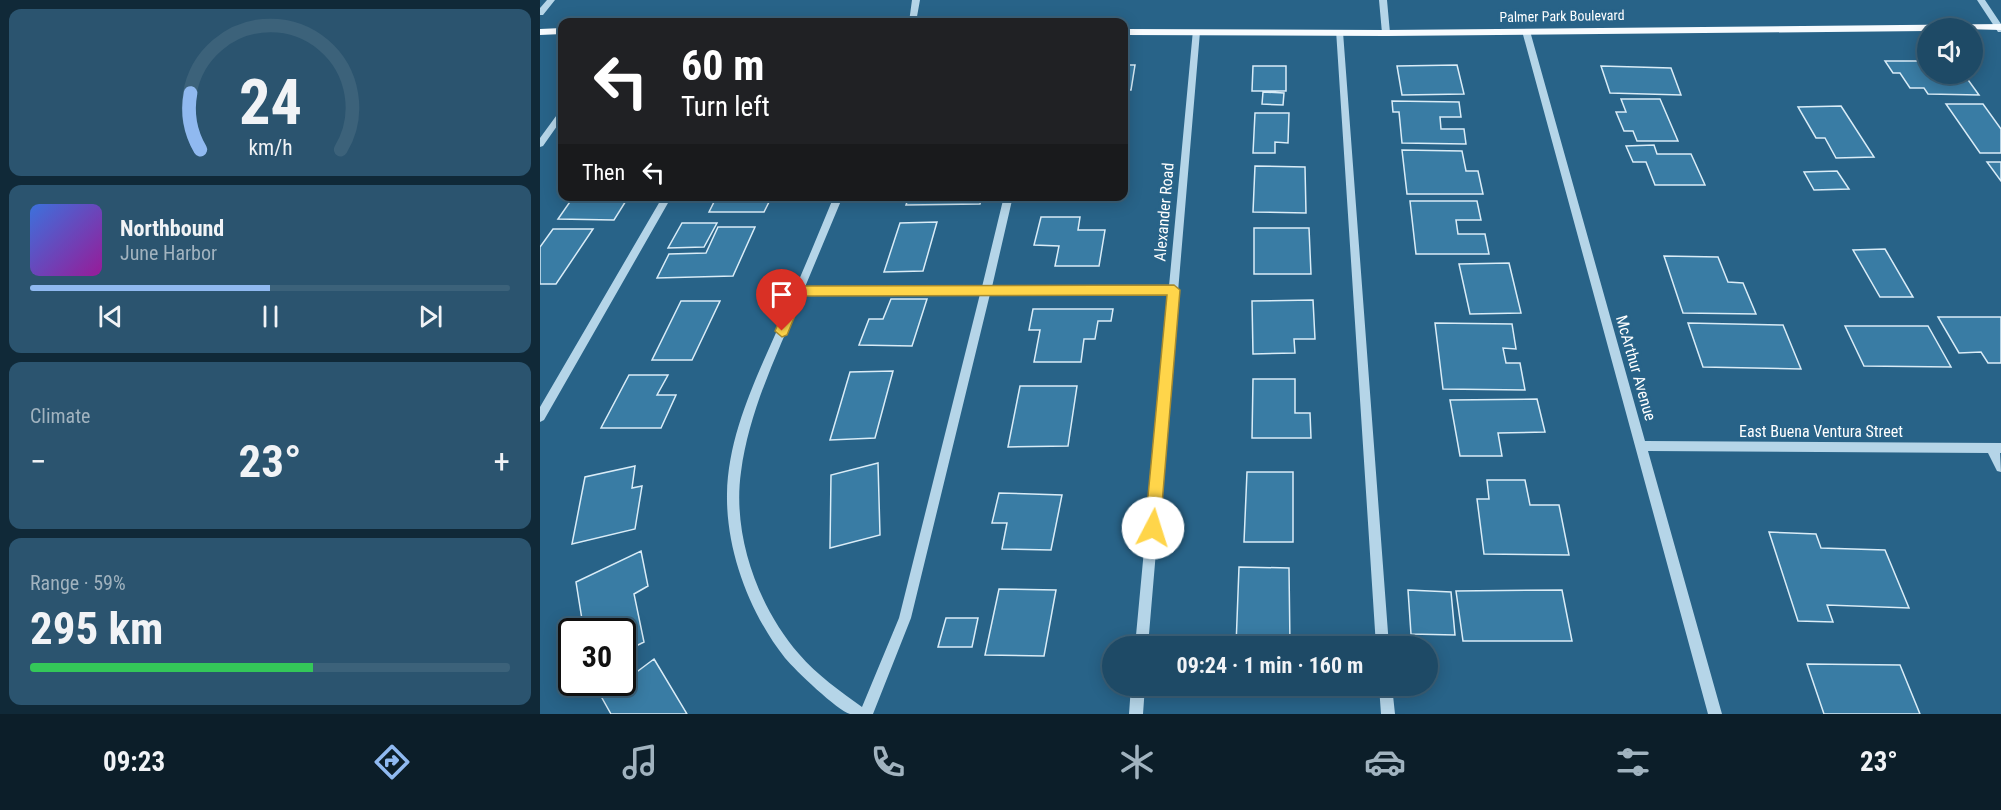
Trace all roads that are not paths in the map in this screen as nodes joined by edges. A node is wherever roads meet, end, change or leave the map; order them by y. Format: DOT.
graph roads {
  1 [pos="551,0"];
  2 [pos="916,0"];
  3 [pos="1383,0"];
  4 [pos="1981,0"];
  5 [pos="540,13"];
  6 [pos="913,18"];
  7 [pos="2001,28"];
  8 [pos="558,31"];
  9 [pos="1526,31"];
  10 [pos="540,32"];
  11 [pos="1128,32"];
  12 [pos="1197,32"];
  13 [pos="1339,32"];
  14 [pos="1386,33"];
  15 [pos="558,119"];
  16 [pos="540,144"];
  17 [pos="665,201"];
  18 [pos="837,201"];
  19 [pos="1008,201"];
  20 [pos="1174,290"];
  21 [pos="799,291"];
  22 [pos="986,291"];
  23 [pos="540,417"];
  24 [pos="1642,446"];
  25 [pos="1996,448"];
  26 [pos="2001,467"];
  27 [pos="1143,636"];
  28 [pos="1382,636"];
  29 [pos="1137,696"];
  30 [pos="1387,696"];
  31 [pos="860,714"];
  32 [pos="866,714"];
  33 [pos="1136,714"];
  34 [pos="1388,714"];
  35 [pos="1715,714"];
  1 -- 5 [label="street"];
  2 -- 6 [label="street"];
  3 -- 14 [label="street"];
  4 -- 7 [label="street"];
  7 -- 9 [label="main road, Palmer Park Boulevard"];
  8 -- 10 [label="main road"];
  9 -- 14 [label="main road, Palmer Park Boulevard"];
  9 -- 24 [label="street, McArthur Avenue"];
  11 -- 12 [label="main road, Palmer Park Boulevard"];
  12 -- 13 [label="main road, Palmer Park Boulevard"];
  12 -- 20 [label="street, Alexander Road"];
  13 -- 14 [label="main road, Palmer Park Boulevard"];
  13 -- 28 [label="street"];
  15 -- 16 [label="street"];
  17 -- 23 [label="street"];
  18 -- 21 [label="street"];
  19 -- 22 [label="street"];
  20 -- 22 [label="street"];
  20 -- 27 [label="street, Alexander Road"];
  21 -- 22 [label="street"];
  21 -- 31 [label="street"];
  22 -- 32 [label="street"];
  24 -- 25 [label="street, East Buena Ventura Street"];
  24 -- 35 [label="street, McArthur Avenue"];
  25 -- 26 [label="street"];
  29 -- 33 [label="street"];
  30 -- 34 [label="street"];
}
